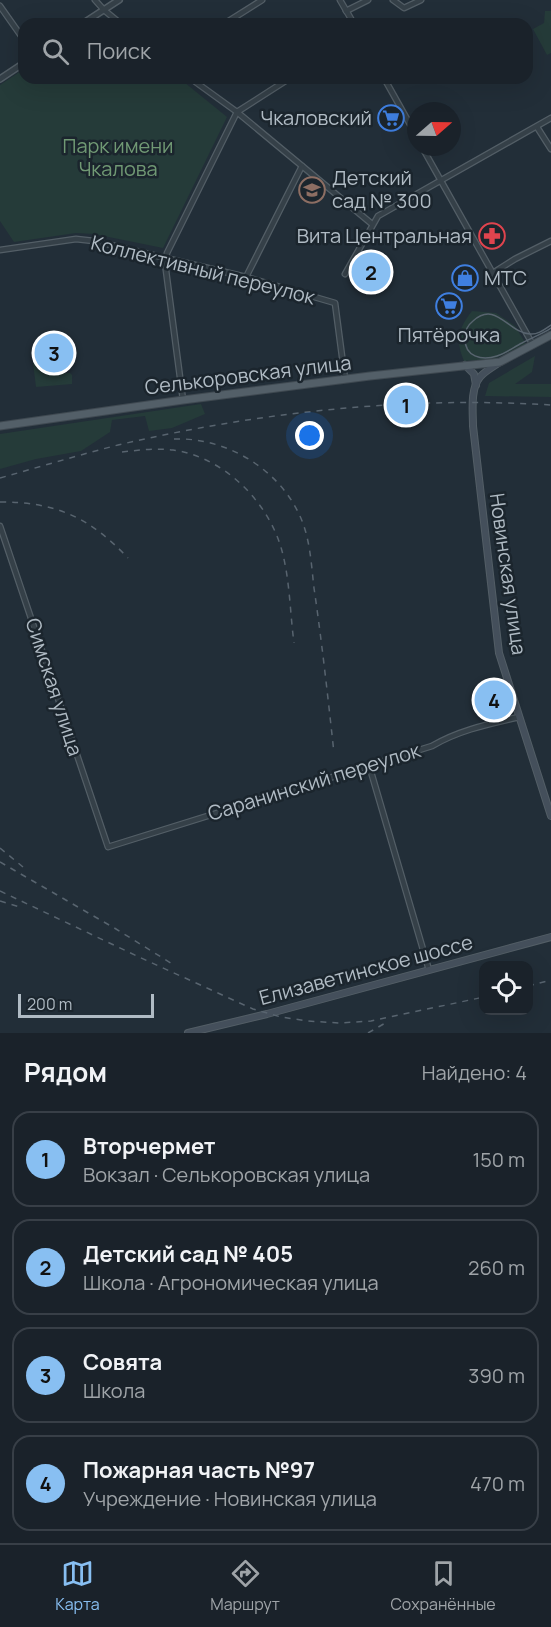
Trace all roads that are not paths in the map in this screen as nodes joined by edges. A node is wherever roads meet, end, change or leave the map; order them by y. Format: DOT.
graph roads {
  1 [pos="95,0"];
  2 [pos="119,0"];
  3 [pos="262,0"];
  4 [pos="340,0"];
  5 [pos="368,0"];
  6 [pos="393,0"];
  7 [pos="422,0"];
  8 [pos="0,6"];
  9 [pos="104,10"];
  10 [pos="346,11"];
  11 [pos="91,18"];
  12 [pos="114,18"];
  13 [pos="234,18"];
  14 [pos="350,18"];
  15 [pos="18,32"];
  16 [pos="18,67"];
  17 [pos="0,79"];
  18 [pos="198,84"];
  19 [pos="281,84"];
  20 [pos="387,84"];
  21 [pos="237,112"];
  22 [pos="551,118"];
  23 [pos="407,119"];
  24 [pos="537,127"];
  25 [pos="551,149"];
  26 [pos="427,156"];
  27 [pos="302,166"];
  28 [pos="442,180"];
  29 [pos="372,224"];
  30 [pos="551,241"];
  31 [pos="0,250"];
  32 [pos="166,258"];
  33 [pos="493,273"];
  34 [pos="345,274"];
  35 [pos="246,277"];
  36 [pos="551,335"];
  37 [pos="533,345"];
  38 [pos="500,362"];
  39 [pos="465,365"];
  40 [pos="345,379"];
  41 [pos="476,385"];
  42 [pos="183,400"];
  43 [pos="0,426"];
  44 [pos="0,526"];
  45 [pos="519,717"];
  46 [pos="369,765"];
  47 [pos="551,816"];
  48 [pos="108,847"];
  49 [pos="551,937"];
  50 [pos="429,970"];
  51 [pos="188,1033"];
  1 -- 9 [label="street"];
  2 -- 9 [label="street"];
  3 -- 13 [label="street"];
  4 -- 10 [label="street"];
  5 -- 10 [label="street"];
  6 -- 7 [label="street"];
  8 -- 15 [label="street"];
  9 -- 11 [label="street"];
  9 -- 12 [label="street"];
  10 -- 14 [label="street"];
  16 -- 17 [label="street"];
  18 -- 21 [label="street"];
  19 -- 21 [label="street"];
  20 -- 23 [label="street"];
  21 -- 27 [label="street"];
  21 -- 32 [label="street"];
  22 -- 24 [label="street"];
  24 -- 25 [label="street"];
  24 -- 28 [label="street"];
  26 -- 28 [label="street"];
  27 -- 29 [label="street"];
  27 -- 35 [label="street"];
  28 -- 29 [label="street"];
  28 -- 33 [label="street"];
  29 -- 34 [label="street"];
  30 -- 33 [label="street"];
  31 -- 32 [label="street, Коллективный переулок"];
  32 -- 35 [label="street, Коллективный переулок"];
  32 -- 42 [label="street"];
  33 -- 37 [label="street"];
  35 -- 40 [label="street, Коллективный переулок"];
  36 -- 37 [label="main road"];
  37 -- 38 [label="main road"];
  38 -- 39 [label="main road, Селькоровская улица"];
  38 -- 41 [label="main road"];
  39 -- 40 [label="main road, Селькоровская улица"];
  39 -- 41 [label="main road"];
  40 -- 42 [label="main road, Селькоровская улица"];
  41 -- 45 [label="main road, Новинская улица"];
  42 -- 43 [label="main road, Селькоровская улица"];
  44 -- 48 [label="street, Симская улица"];
  45 -- 46 [label="street, Саранинский переулок"];
  45 -- 47 [label="main road, Новинская улица"];
  46 -- 48 [label="street, Саранинский переулок"];
  46 -- 50 [label="street"];
  49 -- 50 [label="main road, Елизаветинское шоссе"];
  50 -- 51 [label="main road, Елизаветинское шоссе"];
}
